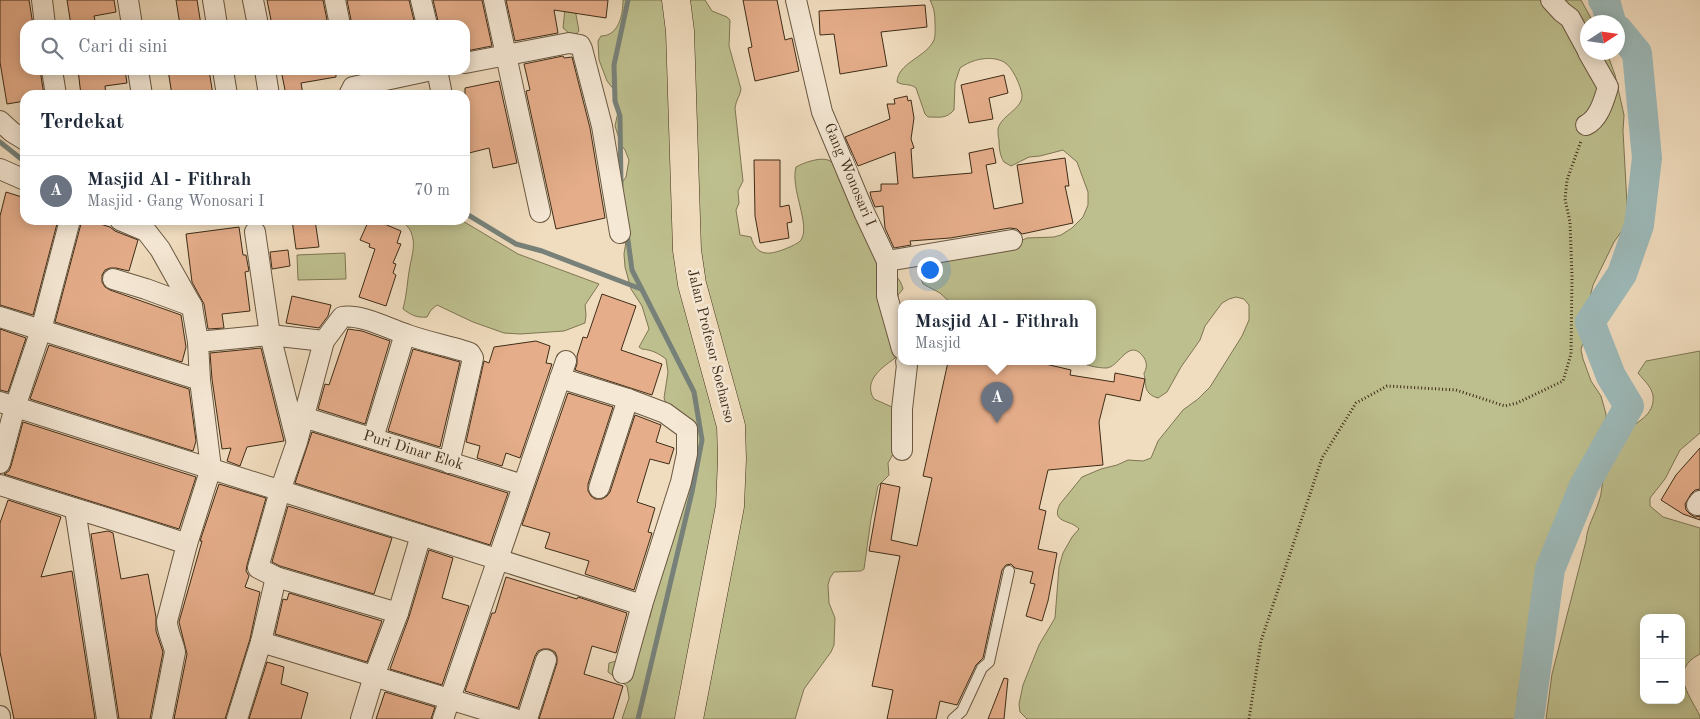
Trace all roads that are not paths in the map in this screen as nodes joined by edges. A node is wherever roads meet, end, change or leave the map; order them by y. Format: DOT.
graph roads {
  1 [pos="42,0"];
  2 [pos="128,0"];
  3 [pos="213,0"];
  4 [pos="254,0"];
  5 [pos="335,0"];
  6 [pos="421,0"];
  7 [pos="494,0"];
  8 [pos="676,0"];
  9 [pos="796,0"];
  10 [pos="1551,0"];
  11 [pos="44,20"];
  12 [pos="131,20"];
  13 [pos="216,20"];
  14 [pos="257,20"];
  15 [pos="339,20"];
  16 [pos="426,20"];
  17 [pos="1580,37"];
  18 [pos="506,55"];
  19 [pos="1593,60"];
  20 [pos="470,62"];
  21 [pos="53,75"];
  22 [pos="139,75"];
  23 [pos="225,75"];
  24 [pos="266,75"];
  25 [pos="403,75"];
  26 [pos="438,75"];
  27 [pos="350,84"];
  28 [pos="55,90"];
  29 [pos="141,90"];
  30 [pos="226,90"];
  31 [pos="268,90"];
  32 [pos="441,90"];
  33 [pos="0,121"];
  34 [pos="1586,125"];
  35 [pos="20,137"];
  36 [pos="0,170"];
  37 [pos="20,178"];
  38 [pos="540,212"];
  39 [pos="69,225"];
  40 [pos="132,225"];
  41 [pos="255,232"];
  42 [pos="620,233"];
  43 [pos="1012,240"];
  44 [pos="887,261"];
  45 [pos="113,279"];
  46 [pos="192,306"];
  47 [pos="0,317"];
  48 [pos="41,330"];
  49 [pos="405,334"];
  50 [pos="270,335"];
  51 [pos="898,335"];
  52 [pos="324,341"];
  53 [pos="198,342"];
  54 [pos="907,365"];
  55 [pos="200,380"];
  56 [pos="628,399"];
  57 [pos="8,405"];
  58 [pos="303,418"];
  59 [pos="373,438"];
  60 [pos="297,442"];
  61 [pos="902,450"];
  62 [pos="449,463"];
  63 [pos="0,464"];
  64 [pos="211,468"];
  65 [pos="0,485"];
  66 [pos="523,485"];
  67 [pos="599,488"];
  68 [pos="280,490"];
  69 [pos="75,509"];
  70 [pos="421,535"];
  71 [pos="187,544"];
  72 [pos="497,559"];
  73 [pos="1009,571"];
  74 [pos="276,577"];
  75 [pos="642,605"];
  76 [pos="398,613"];
  77 [pos="261,642"];
  78 [pos="546,660"];
  79 [pos="624,673"];
  80 [pos="374,676"];
  81 [pos="450,700"];
  82 [pos="107,719"];
  83 [pos="162,719"];
  84 [pos="237,719"];
  85 [pos="361,719"];
  86 [pos="443,719"];
  87 [pos="515,719"];
  88 [pos="527,719"];
  89 [pos="689,719"];
  90 [pos="953,719"];
  1 -- 11 [label="street"];
  2 -- 12 [label="street"];
  3 -- 13 [label="street"];
  4 -- 14 [label="street"];
  5 -- 15 [label="street"];
  6 -- 16 [label="street"];
  7 -- 18 [label="street"];
  8 -- 89 [label="main road, Jalan Profesor Soeharso"];
  9 -- 44 [label="street, Gang Wonosari I"];
  10 -- 17 [label="street"];
  18 -- 20 [label="street"];
  18 -- 38 [label="street"];
  18 -- 42 [label="street"];
  19 -- 34 [label="street"];
  21 -- 28 [label="street"];
  22 -- 29 [label="street"];
  23 -- 30 [label="street"];
  24 -- 31 [label="street"];
  25 -- 27 [label="street"];
  26 -- 32 [label="street"];
  33 -- 35 [label="street"];
  36 -- 37 [label="street"];
  39 -- 48 [label="street"];
  40 -- 46 [label="street"];
  41 -- 50 [label="street"];
  43 -- 44 [label="street"];
  44 -- 51 [label="street, Gang Wonosari I"];
  45 -- 46 [label="street"];
  46 -- 53 [label="street"];
  47 -- 48 [label="street"];
  48 -- 55 [label="street"];
  48 -- 57 [label="street"];
  49 -- 52 [label="street"];
  49 -- 59 [label="street"];
  49 -- 62 [label="street"];
  50 -- 52 [label="street"];
  50 -- 53 [label="street"];
  50 -- 60 [label="street"];
  52 -- 58 [label="street"];
  53 -- 55 [label="street"];
  54 -- 61 [label="street"];
  55 -- 64 [label="street"];
  56 -- 66 [label="street"];
  56 -- 67 [label="street"];
  56 -- 75 [label="street"];
  57 -- 63 [label="street"];
  57 -- 64 [label="street"];
  58 -- 59 [label="street, Puri Dinar Elok"];
  58 -- 60 [label="street"];
  59 -- 62 [label="street, Puri Dinar Elok"];
  60 -- 68 [label="street"];
  62 -- 66 [label="street, Puri Dinar Elok"];
  64 -- 68 [label="street"];
  64 -- 71 [label="street"];
  65 -- 69 [label="street"];
  66 -- 72 [label="street"];
  68 -- 70 [label="street"];
  68 -- 74 [label="street"];
  69 -- 71 [label="street"];
  69 -- 82 [label="street"];
  70 -- 72 [label="street"];
  70 -- 76 [label="street"];
  71 -- 83 [label="street"];
  72 -- 75 [label="street"];
  72 -- 81 [label="street"];
  73 -- 90 [label="lane"];
  74 -- 76 [label="street"];
  74 -- 77 [label="street"];
  75 -- 79 [label="street"];
  76 -- 80 [label="street"];
  77 -- 80 [label="street"];
  77 -- 84 [label="street"];
  78 -- 88 [label="street"];
  80 -- 81 [label="street"];
  80 -- 85 [label="street"];
  81 -- 86 [label="street"];
  81 -- 87 [label="street"];
}
